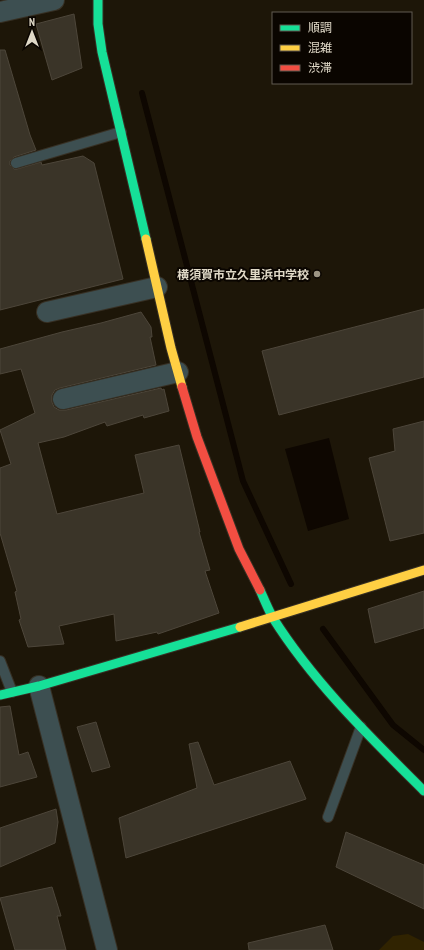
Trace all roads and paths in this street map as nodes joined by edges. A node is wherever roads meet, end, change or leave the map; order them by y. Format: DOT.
graph roads {
  1 [pos="54,0"];
  2 [pos="98,0"];
  3 [pos="0,12"];
  4 [pos="121,132"];
  5 [pos="16,162"];
  6 [pos="157,286"];
  7 [pos="47,312"];
  8 [pos="178,372"];
  9 [pos="62,399"];
  10 [pos="424,570"];
  11 [pos="273,618"];
  12 [pos="0,661"];
  13 [pos="39,686"];
  14 [pos="12,692"];
  15 [pos="0,694"];
  16 [pos="361,727"];
  17 [pos="424,791"];
  18 [pos="328,817"];
  19 [pos="107,950"];
  1 -- 3 [label="street"];
  2 -- 4 [label="street"];
  4 -- 5 [label="lane"];
  4 -- 6 [label="street"];
  6 -- 7 [label="street"];
  6 -- 8 [label="street"];
  8 -- 9 [label="street"];
  8 -- 11 [label="street"];
  10 -- 11 [label="street"];
  11 -- 13 [label="street"];
  11 -- 16 [label="street"];
  12 -- 14 [label="lane"];
  13 -- 14 [label="street"];
  13 -- 19 [label="street"];
  14 -- 15 [label="street"];
  16 -- 17 [label="street"];
  16 -- 18 [label="lane"];
}
